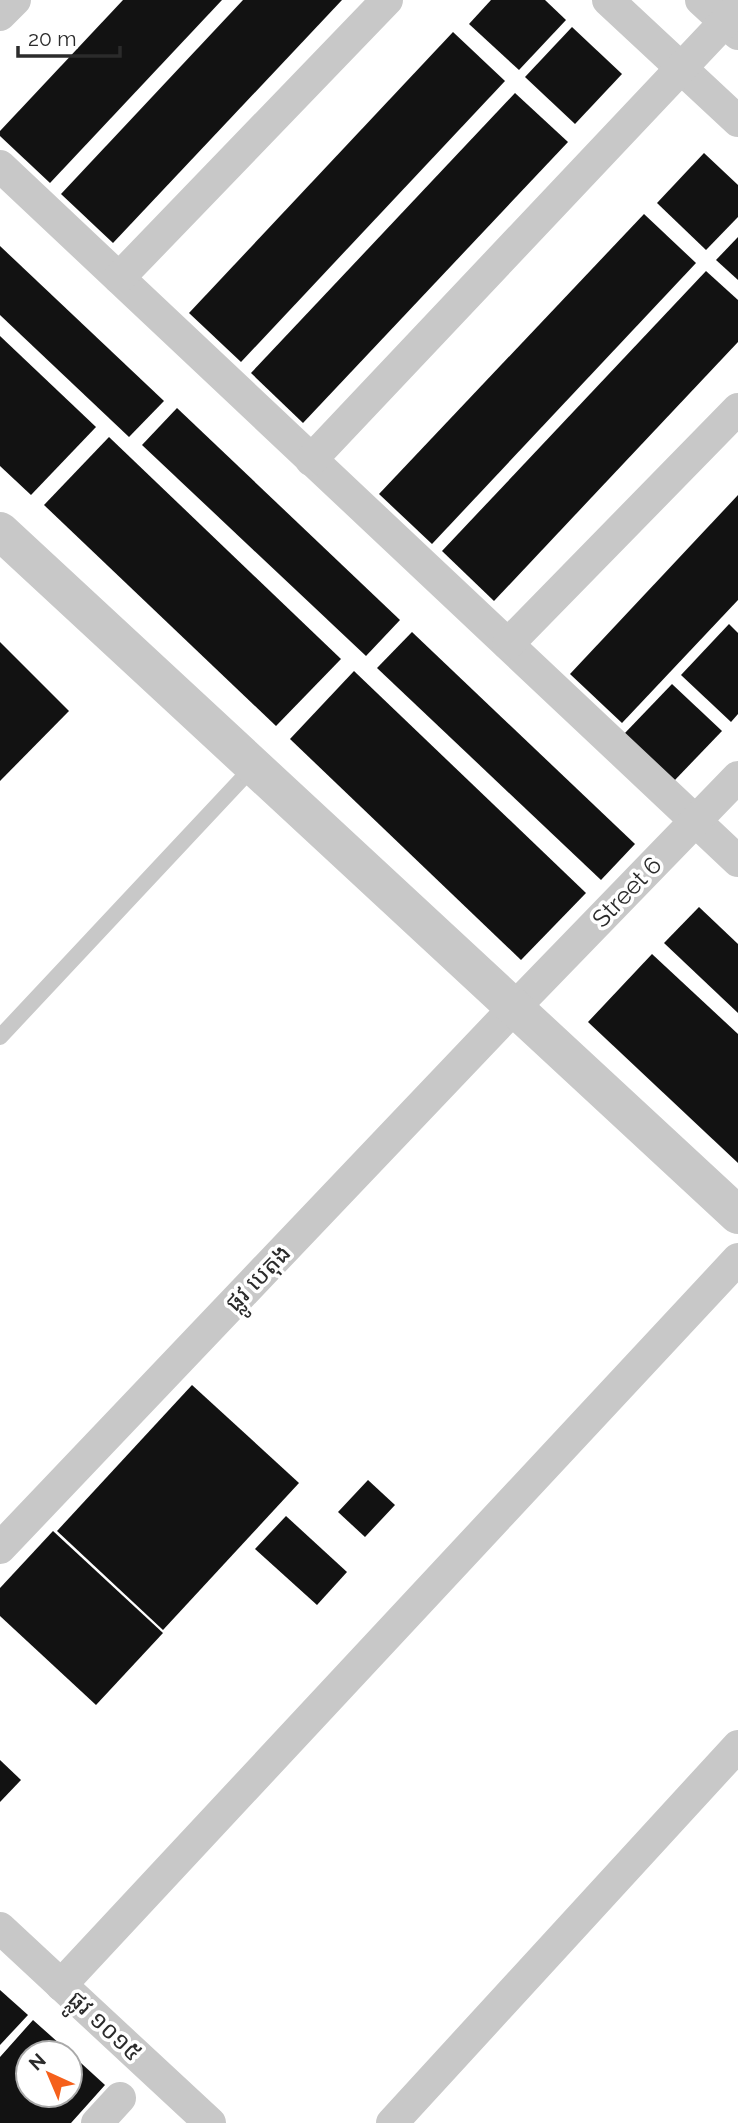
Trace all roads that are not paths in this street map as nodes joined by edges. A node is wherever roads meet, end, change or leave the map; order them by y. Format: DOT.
graph roads {
  1 [pos="15,0"];
  2 [pos="387,0"];
  3 [pos="608,0"];
  4 [pos="701,0"];
  5 [pos="0,15"];
  6 [pos="734,21"];
  7 [pos="681,68"];
  8 [pos="738,121"];
  9 [pos="0,166"];
  10 [pos="119,278"];
  11 [pos="738,409"];
  12 [pos="311,460"];
  13 [pos="0,531"];
  14 [pos="508,644"];
  15 [pos="254,766"];
  16 [pos="738,777"];
  17 [pos="695,821"];
  18 [pos="738,861"];
  19 [pos="515,1007"];
  20 [pos="0,1037"];
  21 [pos="738,1215"];
  22 [pos="738,1259"];
  23 [pos="0,1548"];
  24 [pos="738,1746"];
  25 [pos="0,1928"];
  26 [pos="61,1985"];
  27 [pos="120,2098"];
  28 [pos="97,2123"];
  29 [pos="210,2123"];
  30 [pos="392,2123"];
  1 -- 5 [label="street"];
  2 -- 10 [label="street"];
  3 -- 7 [label="street"];
  4 -- 6 [label="street"];
  6 -- 7 [label="street"];
  7 -- 8 [label="street"];
  7 -- 12 [label="street"];
  9 -- 10 [label="street"];
  10 -- 12 [label="street"];
  11 -- 14 [label="street"];
  12 -- 14 [label="street"];
  13 -- 15 [label="street"];
  14 -- 17 [label="street"];
  15 -- 19 [label="street"];
  15 -- 20 [label="lane"];
  16 -- 17 [label="street, Street 6"];
  17 -- 18 [label="street"];
  17 -- 19 [label="street, Street 6"];
  19 -- 21 [label="street"];
  19 -- 23 [label="street, ផ្លូវ បេតុង"];
  22 -- 26 [label="street"];
  24 -- 30 [label="street"];
  25 -- 26 [label="street, ផ្លូវ ១០១៥"];
  26 -- 29 [label="street, ផ្លូវ ១០១៥"];
  27 -- 28 [label="street"];
}
